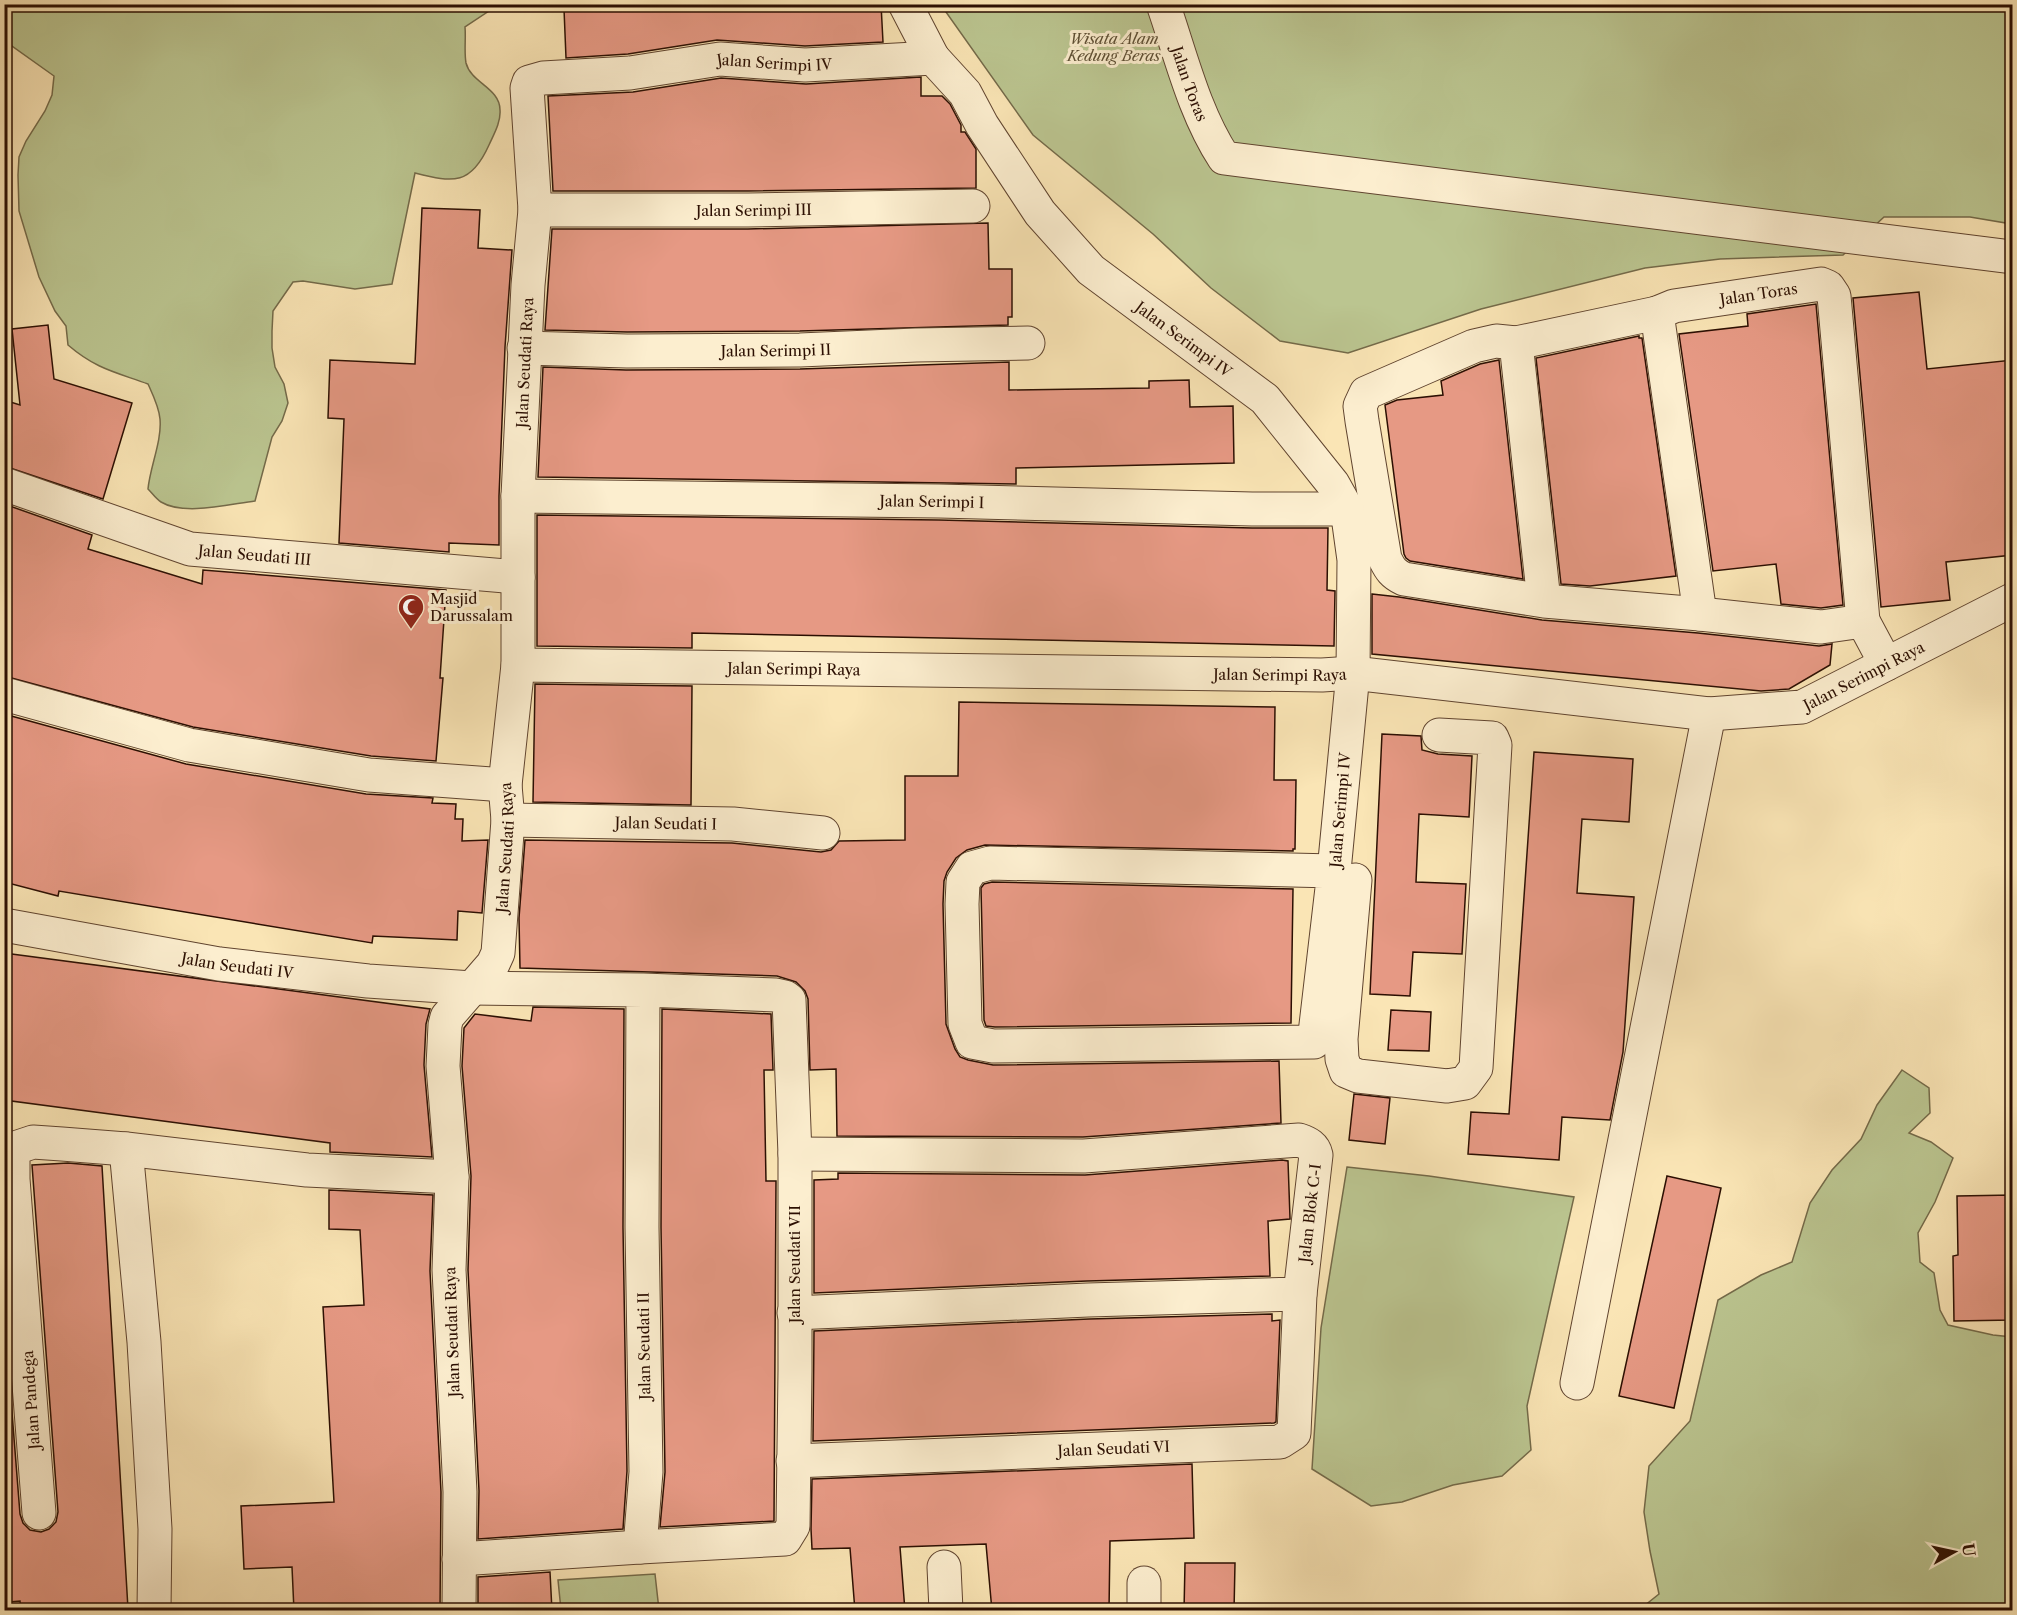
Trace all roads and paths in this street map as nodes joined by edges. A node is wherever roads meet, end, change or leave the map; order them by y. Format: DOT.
graph roads {
  1 [pos="905,4"];
  2 [pos="1163,4"];
  3 [pos="933,58"];
  4 [pos="543,78"];
  5 [pos="973,206"];
  6 [pos="535,210"];
  7 [pos="2013,257"];
  8 [pos="1657,313"];
  9 [pos="1028,343"];
  10 [pos="1516,343"];
  11 [pos="524,348"];
  12 [pos="4,484"];
  13 [pos="518,496"];
  14 [pos="1347,509"];
  15 [pos="518,577"];
  16 [pos="2013,600"];
  17 [pos="1544,601"];
  18 [pos="1700,614"];
  19 [pos="1863,621"];
  20 [pos="518,664"];
  21 [pos="1886,664"];
  22 [pos="1363,675"];
  23 [pos="4,694"];
  24 [pos="1709,714"];
  25 [pos="1439,735"];
  26 [pos="505,785"];
  27 [pos="508,820"];
  28 [pos="823,832"];
  29 [pos="1334,871"];
  30 [pos="4,925"];
  31 [pos="472,988"];
  32 [pos="643,990"];
  33 [pos="126,1149"];
  34 [pos="795,1154"];
  35 [pos="452,1177"];
  36 [pos="1300,1294"];
  37 [pos="794,1313"];
  38 [pos="1576,1383"];
  39 [pos="793,1461"];
  40 [pos="39,1513"];
  41 [pos="640,1547"];
  42 [pos="459,1559"];
  43 [pos="944,1567"];
  44 [pos="154,1611"];
  45 [pos="459,1611"];
  46 [pos="946,1611"];
  1 -- 3 [label="street"];
  2 -- 7 [label="street, Jalan Toras"];
  3 -- 4 [label="street, Jalan Serimpi IV"];
  3 -- 14 [label="street, Jalan Serimpi IV"];
  4 -- 6 [label="street, Jalan Seudati Raya"];
  5 -- 6 [label="street, Jalan Serimpi III"];
  6 -- 11 [label="street, Jalan Seudati Raya"];
  8 -- 10 [label="street"];
  8 -- 18 [label="street"];
  8 -- 19 [label="street, Jalan Toras"];
  9 -- 11 [label="street, Jalan Serimpi II"];
  10 -- 17 [label="street"];
  10 -- 17 [label="street"];
  11 -- 13 [label="street, Jalan Seudati Raya"];
  12 -- 15 [label="street, Jalan Seudati III"];
  13 -- 14 [label="street, Jalan Serimpi I"];
  13 -- 15 [label="street, Jalan Seudati Raya"];
  14 -- 22 [label="street, Jalan Serimpi IV"];
  15 -- 20 [label="street, Jalan Seudati Raya"];
  16 -- 21 [label="street, Jalan Serimpi Raya"];
  17 -- 18 [label="street"];
  18 -- 19 [label="street"];
  19 -- 21 [label="street, Jalan Toras"];
  20 -- 22 [label="street, Jalan Serimpi Raya"];
  20 -- 26 [label="street, Jalan Seudati Raya"];
  21 -- 24 [label="street, Jalan Serimpi Raya"];
  22 -- 24 [label="street, Jalan Serimpi Raya"];
  22 -- 25 [label="street, Jalan Serimpi IV"];
  22 -- 29 [label="street, Jalan Serimpi IV"];
  23 -- 26 [label="street"];
  24 -- 38 [label="street"];
  26 -- 27 [label="street, Jalan Seudati Raya"];
  27 -- 28 [label="street, Jalan Seudati I"];
  27 -- 31 [label="street, Jalan Seudati Raya"];
  29 -- 29 [label="street, Jalan Serimpi IV"];
  30 -- 31 [label="street, Jalan Seudati IV"];
  31 -- 32 [label="street"];
  31 -- 35 [label="street, Jalan Seudati Raya"];
  32 -- 34 [label="street, Jalan Seudati VII"];
  32 -- 41 [label="street, Jalan Seudati II"];
  33 -- 35 [label="street, Jalan Pandega"];
  33 -- 40 [label="street, Jalan Pandega"];
  33 -- 44 [label="street"];
  34 -- 36 [label="street, Jalan Blok C-I"];
  34 -- 37 [label="street, Jalan Seudati VII"];
  35 -- 42 [label="street, Jalan Seudati Raya"];
  36 -- 37 [label="street"];
  36 -- 39 [label="street, Jalan Seudati VI"];
  37 -- 39 [label="street, Jalan Seudati VII"];
  39 -- 41 [label="street, Jalan Seudati VII"];
  41 -- 42 [label="street"];
  42 -- 45 [label="street, Jalan Seudati Raya"];
  43 -- 46 [label="street"];
}
